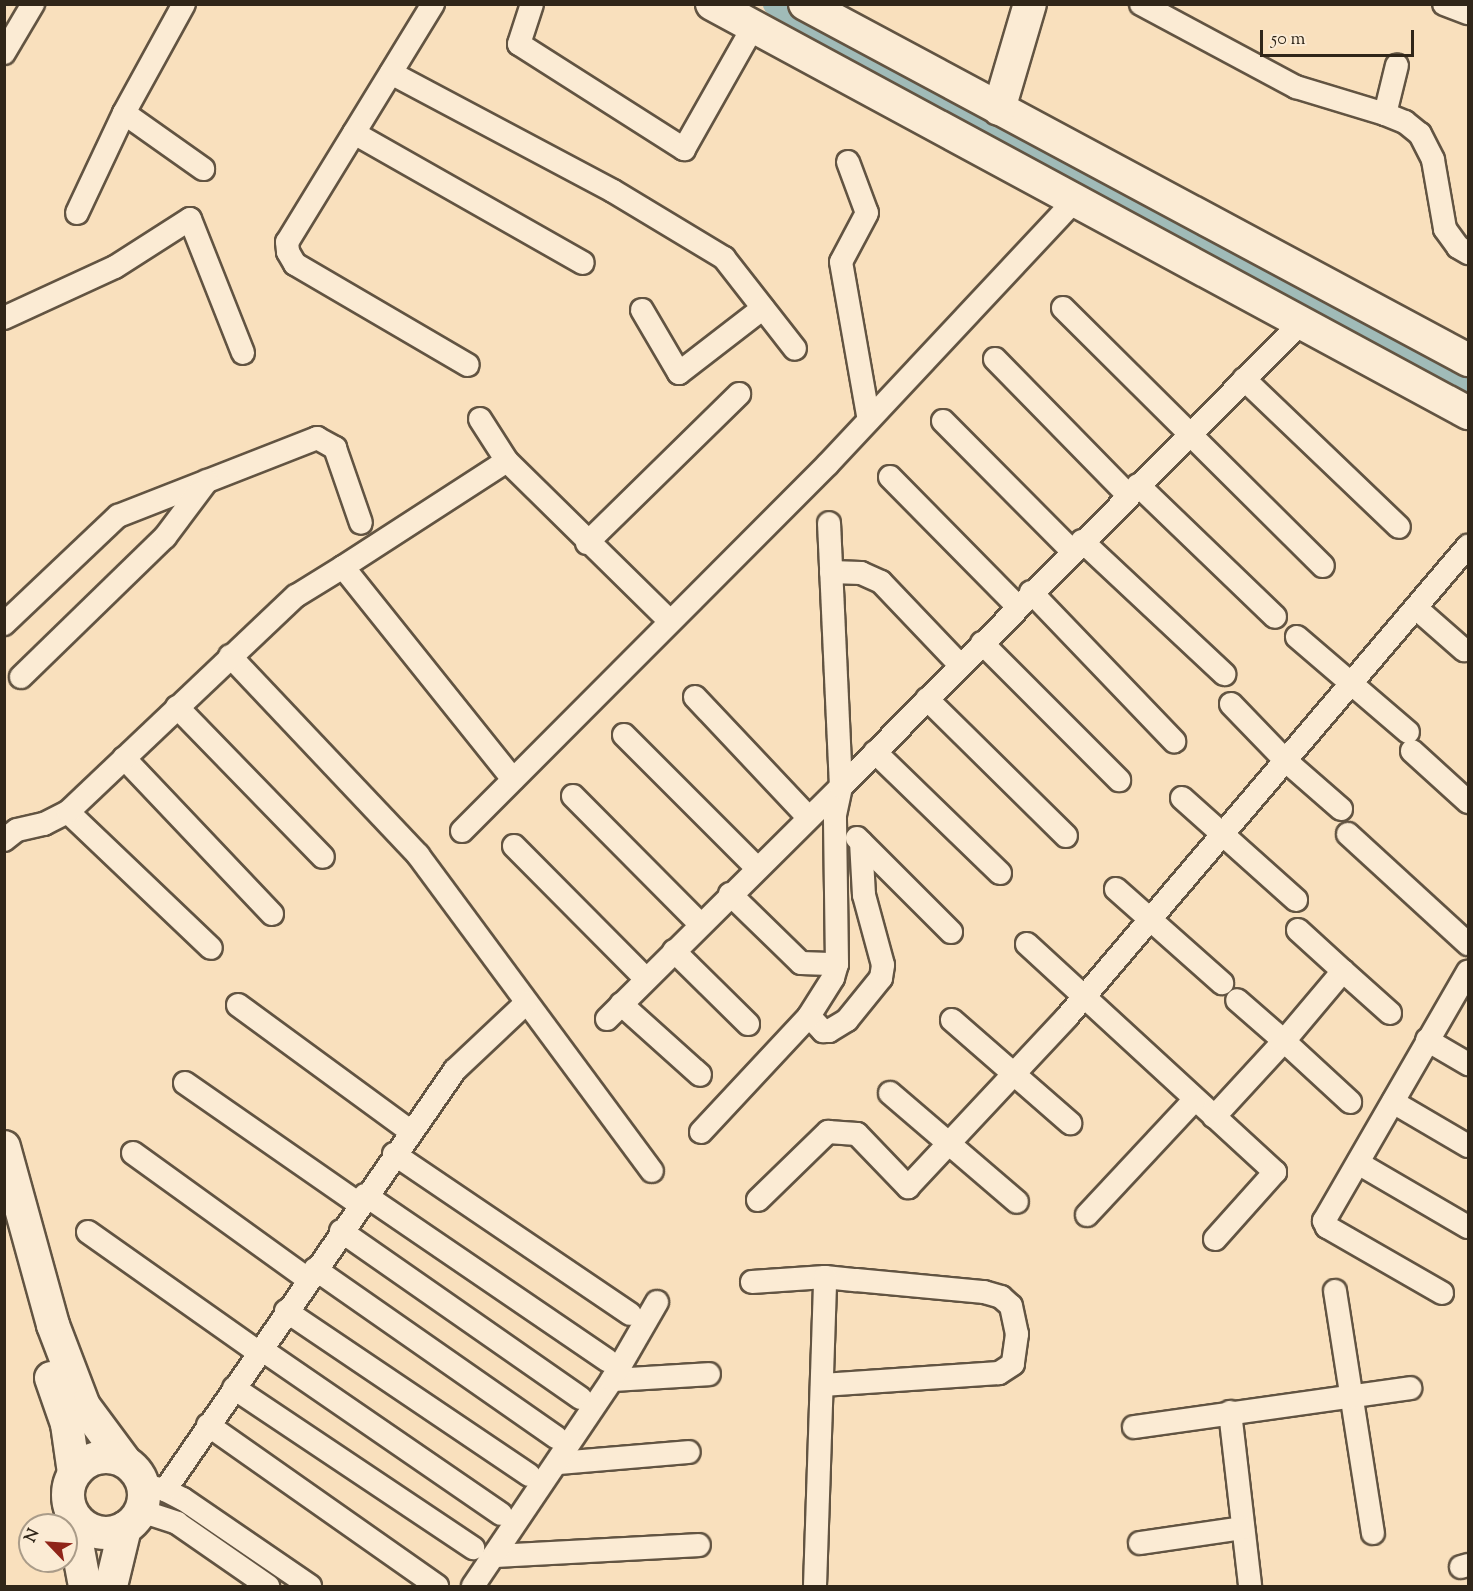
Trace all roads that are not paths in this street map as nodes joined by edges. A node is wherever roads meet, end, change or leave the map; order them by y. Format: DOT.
graph roads {
  1 [pos="33,4"];
  2 [pos="432,4"];
  3 [pos="532,4"];
  4 [pos="712,4"];
  5 [pos="805,4"];
  6 [pos="1030,4"];
  7 [pos="1141,4"];
  8 [pos="1444,4"];
  9 [pos="182,5"];
  10 [pos="1468,13"];
  11 [pos="753,27"];
  12 [pos="4,53"];
  13 [pos="1397,65"];
  14 [pos="391,73"];
  15 [pos="999,109"];
  16 [pos="124,113"];
  17 [pos="1385,114"];
  18 [pos="354,134"];
  19 [pos="848,162"];
  20 [pos="203,169"];
  21 [pos="1075,200"];
  22 [pos="77,213"];
  23 [pos="1468,252"];
  24 [pos="583,263"];
  25 [pos="1321,281"];
  26 [pos="763,308"];
  27 [pos="1063,308"];
  28 [pos="642,310"];
  29 [pos="4,318"];
  30 [pos="1301,322"];
  31 [pos="795,350"];
  32 [pos="243,353"];
  33 [pos="995,359"];
  34 [pos="1468,360"];
  35 [pos="468,365"];
  36 [pos="1244,379"];
  37 [pos="739,393"];
  38 [pos="1468,413"];
  39 [pos="480,419"];
  40 [pos="870,420"];
  41 [pos="943,421"];
  42 [pos="1189,434"];
  43 [pos="507,461"];
  44 [pos="890,477"];
  45 [pos="207,481"];
  46 [pos="1133,490"];
  47 [pos="361,523"];
  48 [pos="829,524"];
  49 [pos="1399,527"];
  50 [pos="587,543"];
  51 [pos="1077,546"];
  52 [pos="1468,546"];
  53 [pos="1323,566"];
  54 [pos="343,567"];
  55 [pos="831,572"];
  56 [pos="1024,599"];
  57 [pos="1416,608"];
  58 [pos="1275,617"];
  59 [pos="670,621"];
  60 [pos="4,624"];
  61 [pos="1298,637"];
  62 [pos="982,643"];
  63 [pos="1464,650"];
  64 [pos="230,656"];
  65 [pos="960,665"];
  66 [pos="1224,674"];
  67 [pos="21,677"];
  68 [pos="1351,684"];
  69 [pos="695,697"];
  70 [pos="927,699"];
  71 [pos="1231,704"];
  72 [pos="177,707"];
  73 [pos="624,735"];
  74 [pos="1174,741"];
  75 [pos="875,752"];
  76 [pos="124,758"];
  77 [pos="1286,761"];
  78 [pos="513,779"];
  79 [pos="1119,780"];
  80 [pos="841,786"];
  81 [pos="573,796"];
  82 [pos="1182,798"];
  83 [pos="1468,802"];
  84 [pos="1341,808"];
  85 [pos="68,812"];
  86 [pos="836,815"];
  87 [pos="807,816"];
  88 [pos="462,831"];
  89 [pos="1222,834"];
  90 [pos="1348,834"];
  91 [pos="1066,836"];
  92 [pos="4,840"];
  93 [pos="861,842"];
  94 [pos="514,846"];
  95 [pos="323,857"];
  96 [pos="756,867"];
  97 [pos="1000,873"];
  98 [pos="1116,889"];
  99 [pos="730,894"];
  100 [pos="1296,900"];
  101 [pos="272,914"];
  102 [pos="1150,918"];
  103 [pos="700,924"];
  104 [pos="1299,930"];
  105 [pos="951,932"];
  106 [pos="1028,944"];
  107 [pos="1468,944"];
  108 [pos="211,948"];
  109 [pos="674,951"];
  110 [pos="837,964"];
  111 [pos="1343,972"];
  112 [pos="1466,977"];
  113 [pos="646,979"];
  114 [pos="1084,997"];
  115 [pos="526,1004"];
  116 [pos="238,1005"];
  117 [pos="1390,1013"];
  118 [pos="808,1016"];
  119 [pos="952,1020"];
  120 [pos="748,1024"];
  121 [pos="1427,1040"];
  122 [pos="1284,1041"];
  123 [pos="1468,1064"];
  124 [pos="1014,1074"];
  125 [pos="700,1075"];
  126 [pos="184,1083"];
  127 [pos="890,1093"];
  128 [pos="1195,1099"];
  129 [pos="1350,1102"];
  130 [pos="1393,1102"];
  131 [pos="1214,1117"];
  132 [pos="1070,1123"];
  133 [pos="410,1131"];
  134 [pos="700,1132"];
  135 [pos="947,1146"];
  136 [pos="1468,1146"];
  137 [pos="4,1147"];
  138 [pos="133,1153"];
  139 [pos="394,1154"];
  140 [pos="1358,1163"];
  141 [pos="652,1171"];
  142 [pos="362,1200"];
  143 [pos="758,1200"];
  144 [pos="1017,1202"];
  145 [pos="1087,1215"];
  146 [pos="4,1221"];
  147 [pos="1468,1227"];
  148 [pos="341,1231"];
  149 [pos="88,1232"];
  150 [pos="1215,1239"];
  151 [pos="311,1274"];
  152 [pos="825,1277"];
  153 [pos="752,1282"];
  154 [pos="1335,1291"];
  155 [pos="1442,1293"];
  156 [pos="657,1302"];
  157 [pos="286,1311"];
  158 [pos="630,1314"];
  159 [pos="259,1350"];
  160 [pos="610,1370"];
  161 [pos="708,1374"];
  162 [pos="822,1385"];
  163 [pos="234,1388"];
  164 [pos="1410,1388"];
  165 [pos="1352,1397"];
  166 [pos="580,1398"];
  167 [pos="1230,1412"];
  168 [pos="208,1425"];
  169 [pos="1134,1427"];
  170 [pos="556,1437"];
  171 [pos="690,1452"];
  172 [pos="124,1460"];
  173 [pos="558,1463"];
  174 [pos="74,1473"];
  175 [pos="530,1475"];
  176 [pos="143,1503"];
  177 [pos="72,1512"];
  178 [pos="501,1514"];
  179 [pos="1243,1528"];
  180 [pos="1373,1533"];
  181 [pos="1140,1543"];
  182 [pos="699,1545"];
  183 [pos="473,1548"];
  184 [pos="497,1556"];
  185 [pos="85,1587"];
  186 [pos="111,1587"];
  187 [pos="268,1587"];
  188 [pos="310,1587"];
  189 [pos="437,1587"];
  190 [pos="473,1587"];
  191 [pos="814,1587"];
  192 [pos="1250,1587"];
  1 -- 12 [label="street"];
  2 -- 14 [label="street"];
  3 -- 11 [label="street"];
  4 -- 11 [label="street"];
  5 -- 15 [label="street"];
  6 -- 15 [label="street"];
  7 -- 17 [label="street"];
  8 -- 10 [label="street"];
  9 -- 16 [label="street"];
  11 -- 21 [label="street"];
  13 -- 17 [label="street"];
  14 -- 18 [label="street"];
  14 -- 26 [label="street"];
  15 -- 25 [label="street"];
  16 -- 20 [label="street"];
  16 -- 22 [label="street"];
  17 -- 23 [label="street"];
  18 -- 24 [label="street"];
  18 -- 35 [label="street"];
  19 -- 40 [label="street"];
  21 -- 30 [label="street"];
  21 -- 40 [label="street"];
  25 -- 30 [label="street"];
  25 -- 34 [label="street"];
  26 -- 28 [label="street"];
  26 -- 31 [label="street"];
  27 -- 42 [label="street"];
  29 -- 32 [label="street"];
  30 -- 36 [label="street"];
  30 -- 38 [label="street"];
  33 -- 46 [label="street"];
  36 -- 42 [label="street"];
  36 -- 49 [label="street"];
  37 -- 50 [label="street"];
  39 -- 43 [label="street"];
  40 -- 59 [label="street"];
  41 -- 51 [label="street"];
  42 -- 46 [label="street"];
  42 -- 53 [label="street"];
  43 -- 50 [label="street"];
  43 -- 54 [label="street"];
  44 -- 56 [label="street"];
  45 -- 47 [label="street"];
  45 -- 60 [label="street"];
  45 -- 67 [label="street"];
  46 -- 51 [label="street"];
  46 -- 58 [label="street"];
  48 -- 55 [label="street"];
  50 -- 59 [label="street"];
  51 -- 56 [label="street"];
  51 -- 66 [label="street"];
  52 -- 57 [label="street"];
  54 -- 64 [label="street"];
  54 -- 78 [label="street"];
  55 -- 65 [label="street"];
  55 -- 80 [label="street"];
  56 -- 62 [label="street"];
  56 -- 74 [label="street"];
  57 -- 63 [label="street"];
  57 -- 68 [label="street"];
  59 -- 78 [label="street"];
  61 -- 68 [label="street"];
  62 -- 65 [label="street"];
  62 -- 79 [label="street"];
  64 -- 72 [label="street"];
  64 -- 115 [label="street"];
  65 -- 70 [label="street"];
  68 -- 77 [label="street"];
  68 -- 83 [label="street"];
  69 -- 87 [label="street"];
  70 -- 75 [label="street"];
  70 -- 91 [label="street"];
  71 -- 77 [label="street"];
  72 -- 76 [label="street"];
  72 -- 95 [label="street"];
  73 -- 96 [label="street"];
  75 -- 80 [label="street"];
  75 -- 97 [label="street"];
  76 -- 85 [label="street"];
  76 -- 101 [label="street"];
  77 -- 84 [label="street"];
  77 -- 89 [label="street"];
  78 -- 88 [label="street"];
  80 -- 86 [label="street"];
  80 -- 87 [label="street"];
  81 -- 103 [label="street"];
  82 -- 89 [label="street"];
  85 -- 92 [label="street"];
  85 -- 108 [label="street"];
  86 -- 93 [label="street"];
  86 -- 110 [label="street"];
  87 -- 96 [label="street"];
  89 -- 100 [label="street"];
  89 -- 102 [label="street"];
  90 -- 107 [label="street"];
  93 -- 105 [label="street"];
  93 -- 118 [label="street"];
  94 -- 113 [label="street"];
  96 -- 99 [label="street"];
  98 -- 102 [label="street"];
  99 -- 103 [label="street"];
  99 -- 110 [label="street"];
  102 -- 114 [label="street"];
  102 -- 122 [label="street"];
  103 -- 109 [label="street"];
  104 -- 111 [label="street"];
  106 -- 114 [label="street"];
  109 -- 113 [label="street"];
  109 -- 120 [label="street"];
  110 -- 118 [label="street"];
  111 -- 117 [label="street"];
  111 -- 122 [label="street"];
  112 -- 121 [label="street"];
  113 -- 125 [label="street"];
  114 -- 124 [label="street"];
  114 -- 128 [label="street"];
  115 -- 133 [label="street"];
  115 -- 141 [label="street"];
  116 -- 133 [label="street"];
  118 -- 134 [label="street"];
  119 -- 124 [label="street"];
  121 -- 123 [label="street"];
  121 -- 130 [label="street"];
  122 -- 129 [label="street"];
  122 -- 131 [label="street"];
  124 -- 132 [label="street"];
  124 -- 135 [label="street"];
  126 -- 142 [label="street"];
  127 -- 135 [label="street"];
  128 -- 131 [label="street"];
  128 -- 145 [label="street"];
  130 -- 136 [label="street"];
  130 -- 140 [label="street"];
  131 -- 150 [label="street"];
  133 -- 139 [label="street"];
  135 -- 143 [label="street"];
  135 -- 144 [label="street"];
  137 -- 172 [label="street"];
  138 -- 151 [label="street"];
  139 -- 142 [label="street"];
  139 -- 158 [label="street"];
  140 -- 147 [label="street"];
  140 -- 155 [label="street"];
  142 -- 148 [label="street"];
  142 -- 160 [label="street"];
  146 -- 174 [label="street"];
  148 -- 151 [label="street"];
  148 -- 166 [label="street"];
  149 -- 159 [label="street"];
  151 -- 157 [label="street"];
  151 -- 170 [label="street"];
  152 -- 153 [label="street"];
  152 -- 162 [label="street"];
  152 -- 162 [label="street"];
  154 -- 165 [label="street"];
  156 -- 160 [label="street"];
  157 -- 159 [label="street"];
  157 -- 175 [label="street"];
  159 -- 163 [label="street"];
  159 -- 178 [label="street"];
  160 -- 161 [label="street"];
  160 -- 173 [label="street"];
  162 -- 191 [label="street"];
  163 -- 168 [label="street"];
  163 -- 183 [label="street"];
  164 -- 165 [label="street"];
  165 -- 167 [label="street"];
  165 -- 180 [label="street"];
  167 -- 169 [label="street"];
  167 -- 179 [label="street"];
  168 -- 176 [label="street"];
  168 -- 189 [label="street"];
  171 -- 173 [label="street"];
  172 -- 174 [label="street"];
  172 -- 176 [label="street"];
  173 -- 184 [label="street"];
  174 -- 177 [label="street"];
  176 -- 177 [label="street"];
  176 -- 186 [label="street"];
  176 -- 187 [label="street"];
  176 -- 188 [label="street"];
  177 -- 185 [label="street"];
  179 -- 181 [label="street"];
  179 -- 192 [label="street"];
  182 -- 184 [label="street"];
  184 -- 190 [label="street"];
}
